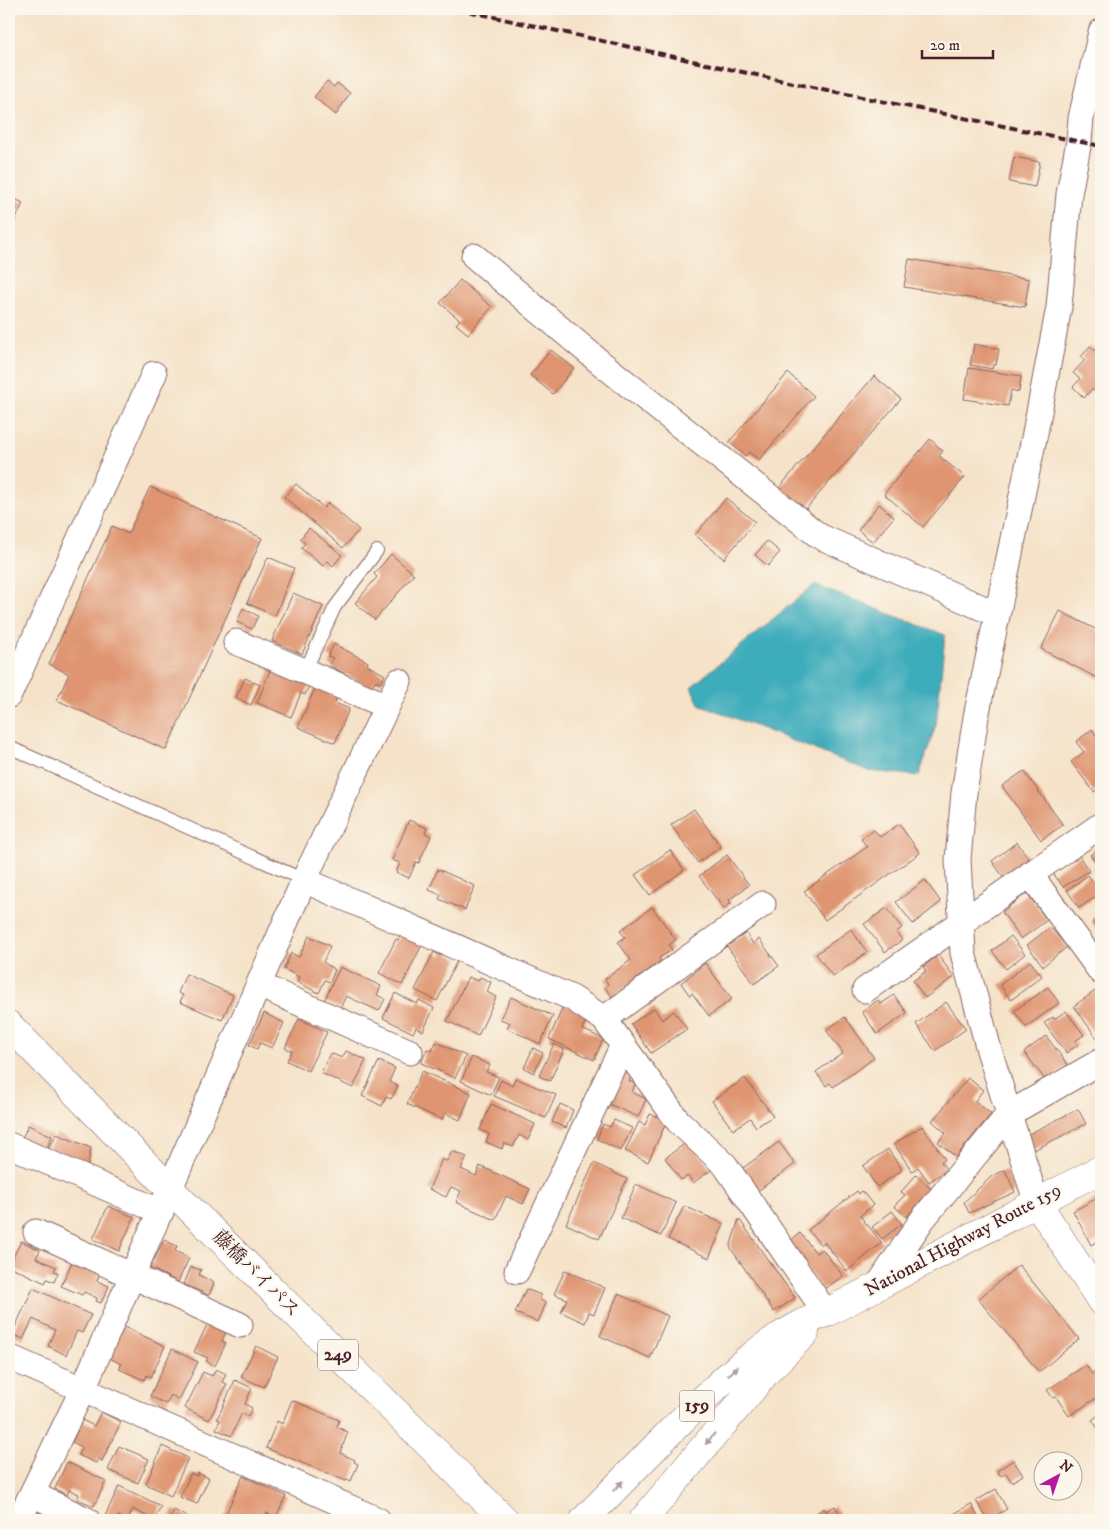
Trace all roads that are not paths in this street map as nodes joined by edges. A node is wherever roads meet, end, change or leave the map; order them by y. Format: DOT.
graph roads {
  1 [pos="1101,32"];
  2 [pos="1092,114"];
  3 [pos="474,256"];
  4 [pos="154,374"];
  5 [pos="377,551"];
  6 [pos="996,614"];
  7 [pos="236,642"];
  8 [pos="305,671"];
  9 [pos="399,680"];
  10 [pos="9,695"];
  11 [pos="387,706"];
  12 [pos="9,747"];
  13 [pos="1101,824"];
  14 [pos="1030,874"];
  15 [pos="304,880"];
  16 [pos="763,904"];
  17 [pos="961,923"];
  18 [pos="1101,972"];
  19 [pos="259,985"];
  20 [pos="865,990"];
  21 [pos="604,1019"];
  22 [pos="9,1025"];
  23 [pos="623,1045"];
  24 [pos="410,1052"];
  25 [pos="1101,1061"];
  26 [pos="1009,1114"];
  27 [pos="9,1145"];
  28 [pos="1101,1169"];
  29 [pos="166,1201"];
  30 [pos="1036,1201"];
  31 [pos="36,1232"];
  32 [pos="517,1271"];
  33 [pos="132,1277"];
  34 [pos="879,1284"];
  35 [pos="1101,1301"];
  36 [pos="826,1313"];
  37 [pos="240,1325"];
  38 [pos="9,1357"];
  39 [pos="82,1391"];
  40 [pos="32,1494"];
  41 [pos="19,1520"];
  42 [pos="87,1520"];
  43 [pos="378,1520"];
  44 [pos="505,1520"];
  45 [pos="584,1520"];
  46 [pos="643,1520"];
  1 -- 2 [label="street"];
  2 -- 6 [label="street"];
  3 -- 6 [label="street"];
  4 -- 10 [label="street"];
  5 -- 8 [label="lane"];
  6 -- 17 [label="street"];
  7 -- 8 [label="street"];
  8 -- 11 [label="street"];
  9 -- 11 [label="street"];
  11 -- 15 [label="street"];
  12 -- 15 [label="lane"];
  13 -- 14 [label="street"];
  14 -- 17 [label="street"];
  14 -- 18 [label="street"];
  15 -- 19 [label="street"];
  15 -- 21 [label="street"];
  16 -- 21 [label="street"];
  17 -- 20 [label="street"];
  17 -- 26 [label="street"];
  19 -- 24 [label="street"];
  19 -- 29 [label="street"];
  21 -- 23 [label="street"];
  22 -- 29 [label="main road, 藤橋バイパス / 249"];
  23 -- 32 [label="street"];
  23 -- 36 [label="street"];
  25 -- 26 [label="street"];
  26 -- 30 [label="street"];
  26 -- 34 [label="street"];
  27 -- 29 [label="street"];
  28 -- 30 [label="main road, National Highway Route 159 / 159"];
  29 -- 33 [label="street"];
  29 -- 44 [label="main road, 藤橋バイパス / 249"];
  30 -- 34 [label="main road, National Highway Route 159 / 159"];
  30 -- 35 [label="main road"];
  31 -- 33 [label="street"];
  33 -- 37 [label="street"];
  33 -- 39 [label="street"];
  34 -- 36 [label="main road, National Highway Route 159 / 159"];
  45 -- 36 [label="main road, National Highway Route 159 / 159, one-way"];
  36 -- 46 [label="main road, National Highway Route 159 / 159, one-way"];
  38 -- 39 [label="street"];
  39 -- 40 [label="street"];
  39 -- 43 [label="street"];
  40 -- 41 [label="street"];
  40 -- 42 [label="street"];
}
